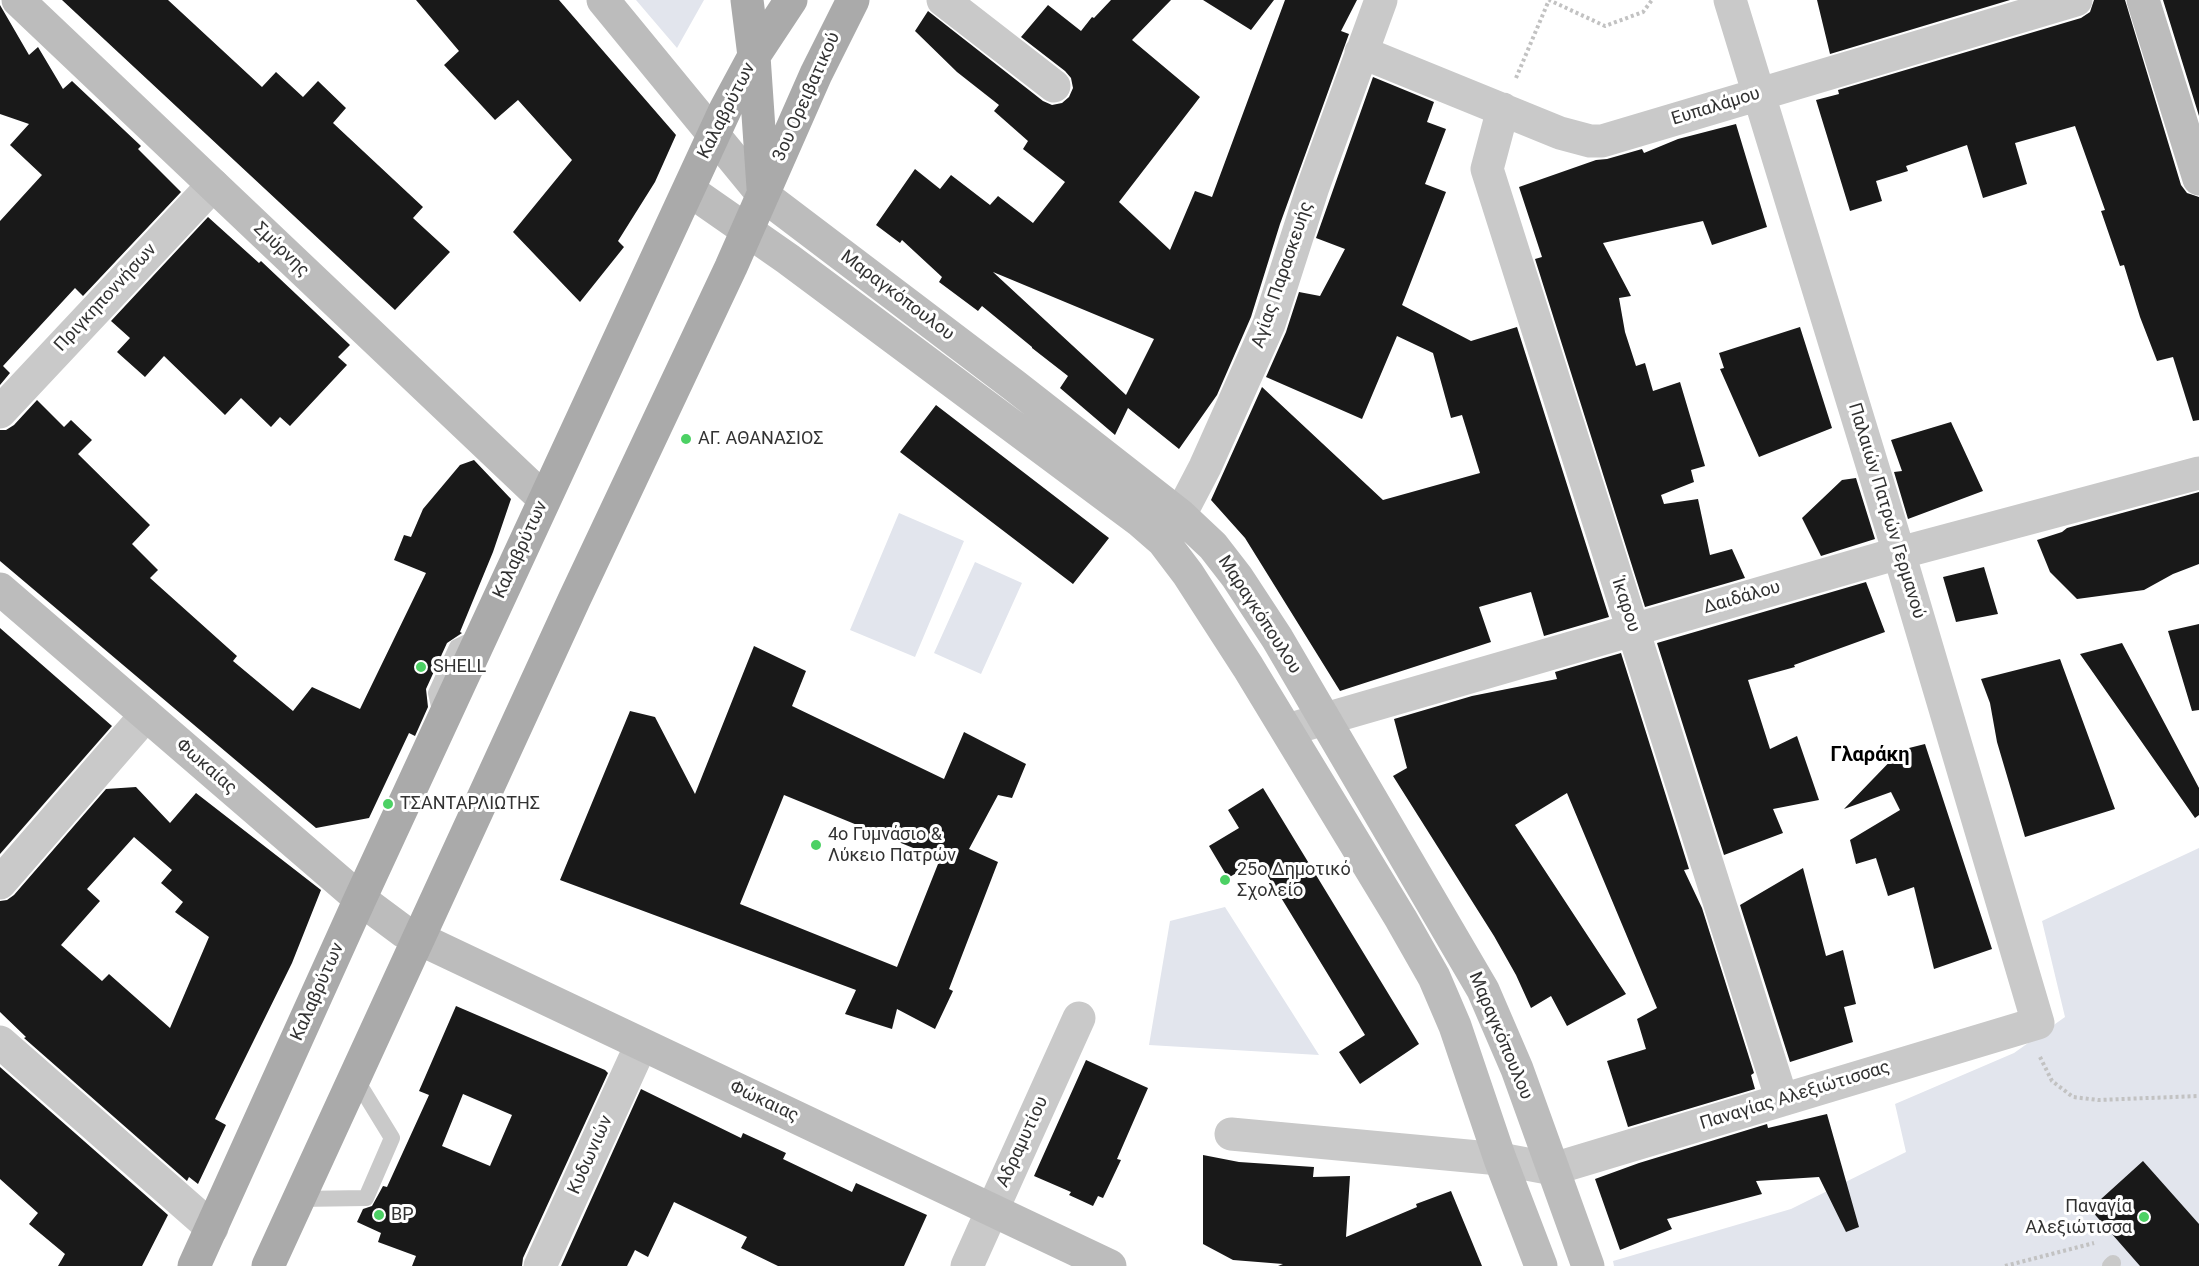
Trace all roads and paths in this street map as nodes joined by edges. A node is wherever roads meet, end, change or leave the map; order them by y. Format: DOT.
graph roads {
  1 [pos="18,0"];
  2 [pos="603,0"];
  3 [pos="747,0"];
  4 [pos="791,0"];
  5 [pos="853,0"];
  6 [pos="943,0"];
  7 [pos="1381,0"];
  8 [pos="1549,0"];
  9 [pos="1652,0"];
  10 [pos="1730,0"];
  11 [pos="2076,0"];
  12 [pos="2143,0"];
  13 [pos="1361,52"];
  14 [pos="754,56"];
  15 [pos="1054,86"];
  16 [pos="1758,94"];
  17 [pos="1503,109"];
  18 [pos="713,135"];
  19 [pos="2199,180"];
  20 [pos="213,184"];
  21 [pos="688,190"];
  22 [pos="763,195"];
  23 [pos="748,231"];
  24 [pos="0,412"];
  25 [pos="2199,472"];
  26 [pos="544,500"];
  27 [pos="1172,528"];
  28 [pos="1899,553"];
  29 [pos="0,589"];
  30 [pos="1632,629"];
  31 [pos="147,715"];
  32 [pos="1323,718"];
  33 [pos="1287,730"];
  34 [pos="0,883"];
  35 [pos="360,899"];
  36 [pos="417,939"];
  37 [pos="1078,1018"];
  38 [pos="2031,1025"];
  39 [pos="0,1042"];
  40 [pos="641,1045"];
  41 [pos="354,1076"];
  42 [pos="2199,1096"];
  43 [pos="1782,1100"];
  44 [pos="1231,1134"];
  45 [pos="1500,1159"];
  46 [pos="1553,1169"];
  47 [pos="298,1199"];
  48 [pos="992,1210"];
  49 [pos="212,1228"];
  50 [pos="2112,1264"];
  51 [pos="194,1266"];
  52 [pos="269,1266"];
  53 [pos="540,1266"];
  54 [pos="967,1266"];
  55 [pos="1110,1266"];
  56 [pos="1541,1266"];
  57 [pos="1588,1266"];
  58 [pos="2005,1266"];
  1 -- 20 [label="street, Σμύρνης"];
  2 -- 18 [label="street, Μαραγκόπουλου"];
  3 -- 14 [label="main road"];
  4 -- 14 [label="main road"];
  5 -- 22 [label="main road, 3ου Ορειβατικού"];
  6 -- 15 [label="street"];
  7 -- 13 [label="street, Αγίας Παρασκευής"];
  8 -- 9 [label="path"];
  8 -- 17 [label="path"];
  10 -- 16 [label="street, Παλαιών Πατρών Γερμανού"];
  11 -- 16 [label="street, Ευπαλάμου"];
  12 -- 19 [label="street"];
  13 -- 17 [label="street, Ευπαλάμου"];
  13 -- 27 [label="street, Αγίας Παρασκευής"];
  14 -- 18 [label="main road, Καλαβρύτων"];
  14 -- 22 [label="main road, Καλαβρύτων"];
  16 -- 17 [label="street, Ευπαλάμου"];
  16 -- 28 [label="street, Παλαιών Πατρών Γερμανού"];
  17 -- 30 [label="street, Ίκαρου"];
  18 -- 21 [label="main road, Καλαβρύτων"];
  18 -- 22 [label="street, Μαραγκόπουλου"];
  20 -- 24 [label="street, Πριγκηποννήσων"];
  20 -- 26 [label="street, Σμύρνης"];
  21 -- 23 [label="street, Μαραγκόπουλου"];
  21 -- 26 [label="main road, Καλαβρύτων"];
  22 -- 23 [label="main road, Καλαβρύτων"];
  22 -- 27 [label="street, Μαραγκόπουλου"];
  23 -- 27 [label="street, Μαραγκόπουλου"];
  23 -- 36 [label="main road, Καλαβρύτων"];
  25 -- 28 [label="street, Δαιδάλου"];
  26 -- 35 [label="main road, Καλαβρύτων"];
  27 -- 32 [label="street, Μαραγκόπουλου"];
  27 -- 33 [label="street, Μαραγκόπουλου"];
  28 -- 30 [label="street, Δαιδάλου"];
  28 -- 38 [label="street, Παλαιών Πατρών Γερμανού"];
  29 -- 31 [label="street, Φωκαίας"];
  30 -- 32 [label="street, Δαιδάλου"];
  30 -- 43 [label="street, Ίκαρου"];
  31 -- 34 [label="street"];
  31 -- 35 [label="street, Φωκαίας"];
  32 -- 33 [label="street, Δαιδάλου"];
  32 -- 46 [label="street, Μαραγκόπουλου"];
  33 -- 45 [label="street, Μαραγκόπουλου"];
  35 -- 36 [label="street, Φωκαίας"];
  35 -- 49 [label="main road, Καλαβρύτων"];
  36 -- 40 [label="street, Φώκαιας"];
  36 -- 41 [label="main road, Καλαβρύτων"];
  37 -- 48 [label="street, Αδραμυτίου"];
  38 -- 42 [label="path"];
  38 -- 43 [label="street, Παναγίας Αλεξιώτισσας"];
  39 -- 49 [label="street"];
  40 -- 48 [label="street, Φώκαιας"];
  40 -- 53 [label="street, Κυδωνιών"];
  41 -- 47 [label="main road, Καλαβρύτων"];
  41 -- 47 [label="lane"];
  43 -- 46 [label="street, Παναγίας Αλεξιώτισσας"];
  44 -- 45 [label="street"];
  45 -- 46 [label="street"];
  45 -- 56 [label="street, Μαραγκόπουλου"];
  46 -- 57 [label="street, Μαραγκόπουλου"];
  47 -- 52 [label="main road, Καλαβρύτων"];
  48 -- 54 [label="street, Αδραμυτίου"];
  48 -- 55 [label="street, Φώκαιας"];
  49 -- 51 [label="main road, Καλαβρύτων"];
  50 -- 58 [label="path"];
}
